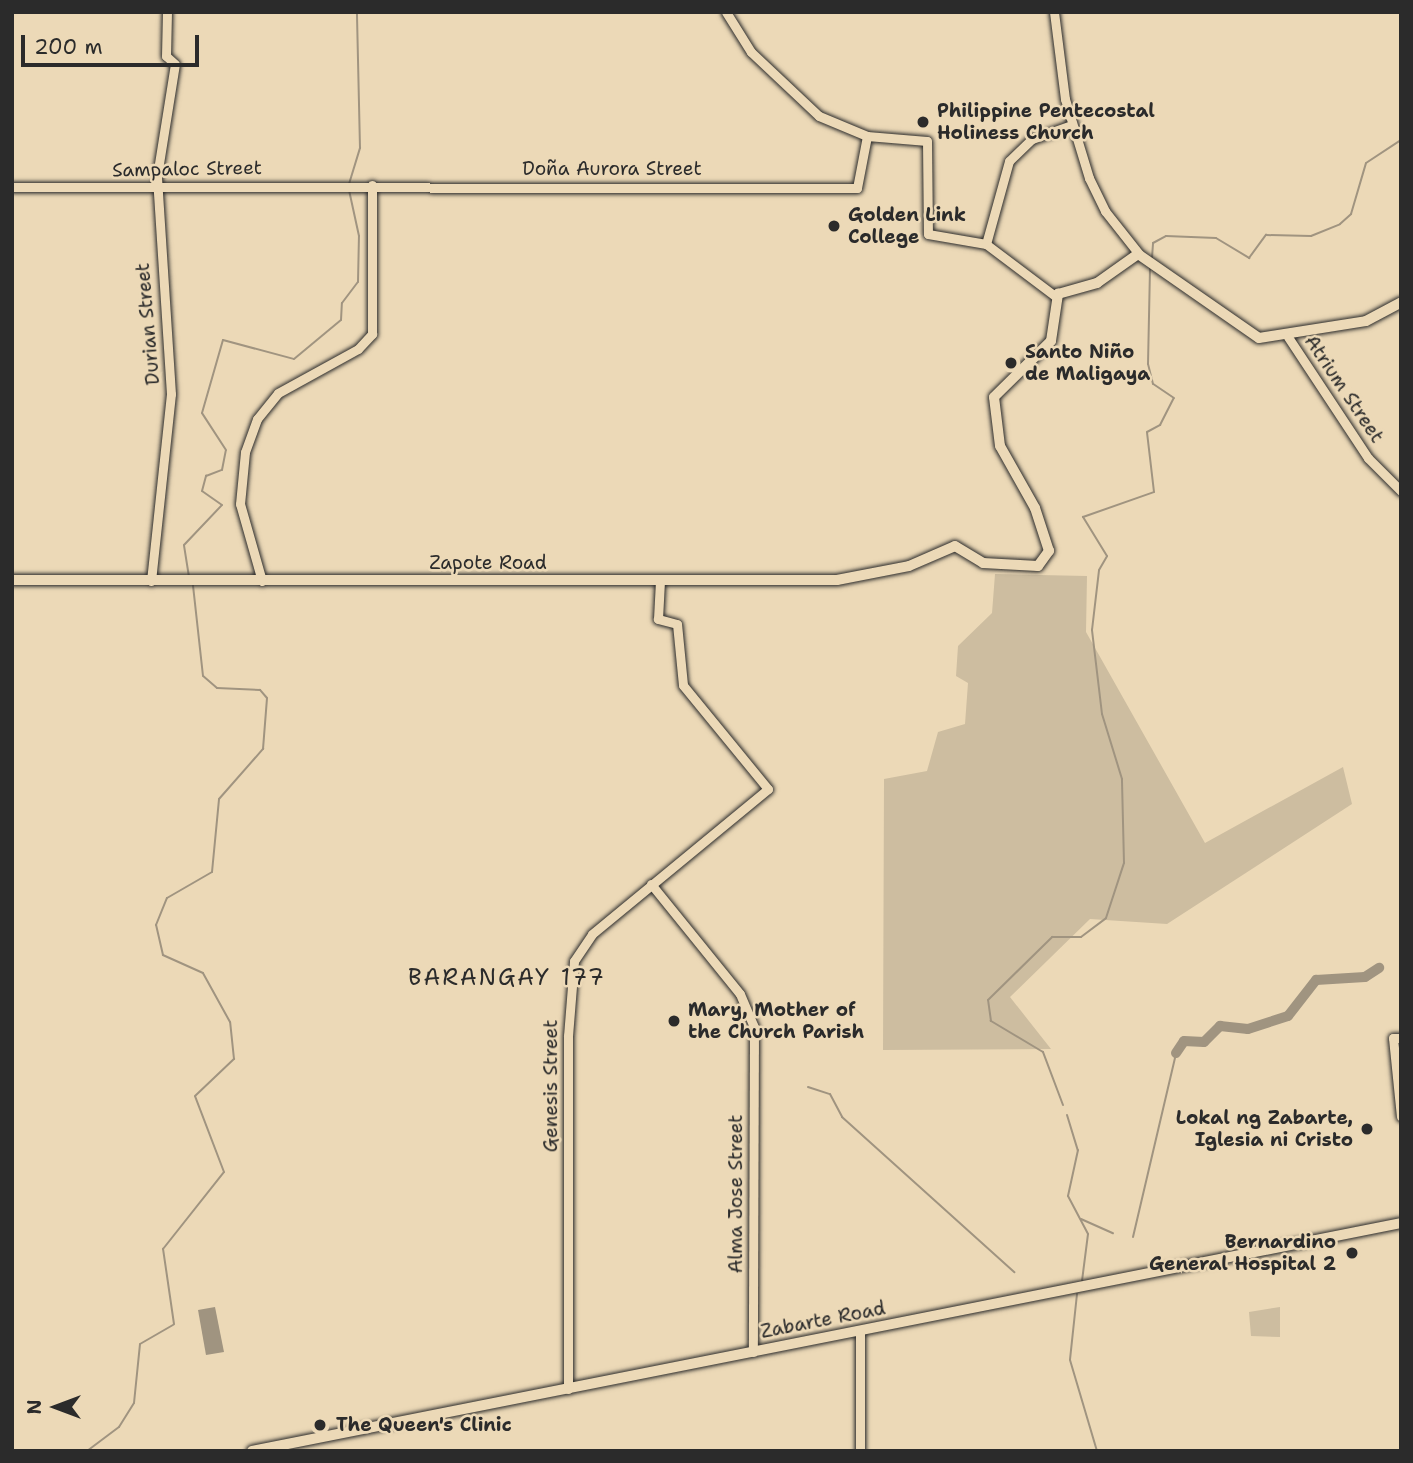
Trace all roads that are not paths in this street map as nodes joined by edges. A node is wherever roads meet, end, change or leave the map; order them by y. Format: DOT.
graph roads {
  1 [pos="167,12"];
  2 [pos="726,12"];
  3 [pos="1054,12"];
  4 [pos="1072,125"];
  5 [pos="867,136"];
  6 [pos="367,185"];
  7 [pos="12,187"];
  8 [pos="158,188"];
  9 [pos="986,244"];
  10 [pos="1147,259"];
  11 [pos="1055,296"];
  12 [pos="1401,302"];
  13 [pos="1288,337"];
  14 [pos="1401,491"];
  15 [pos="12,580"];
  16 [pos="660,580"];
  17 [pos="151,581"];
  18 [pos="261,581"];
  19 [pos="651,884"];
  20 [pos="1397,1038"];
  21 [pos="1401,1114"];
  22 [pos="1401,1223"];
  23 [pos="860,1330"];
  24 [pos="753,1352"];
  25 [pos="568,1389"];
  26 [pos="253,1451"];
  27 [pos="860,1451"];
  1 -- 8 [label="street, Durian Street"];
  2 -- 5 [label="street"];
  3 -- 4 [label="street"];
  4 -- 9 [label="street"];
  4 -- 10 [label="street"];
  5 -- 6 [label="street, Doña Aurora Street"];
  5 -- 9 [label="street"];
  6 -- 8 [label="street, Sampaloc Street"];
  6 -- 18 [label="street"];
  7 -- 8 [label="street, Sampaloc Street"];
  8 -- 17 [label="street, Durian Street"];
  9 -- 11 [label="street"];
  10 -- 11 [label="main road"];
  10 -- 13 [label="main road"];
  11 -- 16 [label="main road, Zapote Road"];
  12 -- 13 [label="main road"];
  13 -- 14 [label="street, Atrium Street"];
  15 -- 17 [label="main road, Zapote Road"];
  16 -- 18 [label="main road, Zapote Road"];
  16 -- 19 [label="street, Genesis Street"];
  17 -- 18 [label="main road, Zapote Road"];
  19 -- 24 [label="street, Alma Jose Street"];
  19 -- 25 [label="street, Genesis Street"];
  20 -- 21 [label="street"];
  22 -- 23 [label="main road, Zabarte Road"];
  23 -- 24 [label="main road, Zabarte Road"];
  23 -- 27 [label="street"];
  24 -- 25 [label="main road, Zabarte Road"];
  25 -- 26 [label="main road, Zabarte Road"];
}
